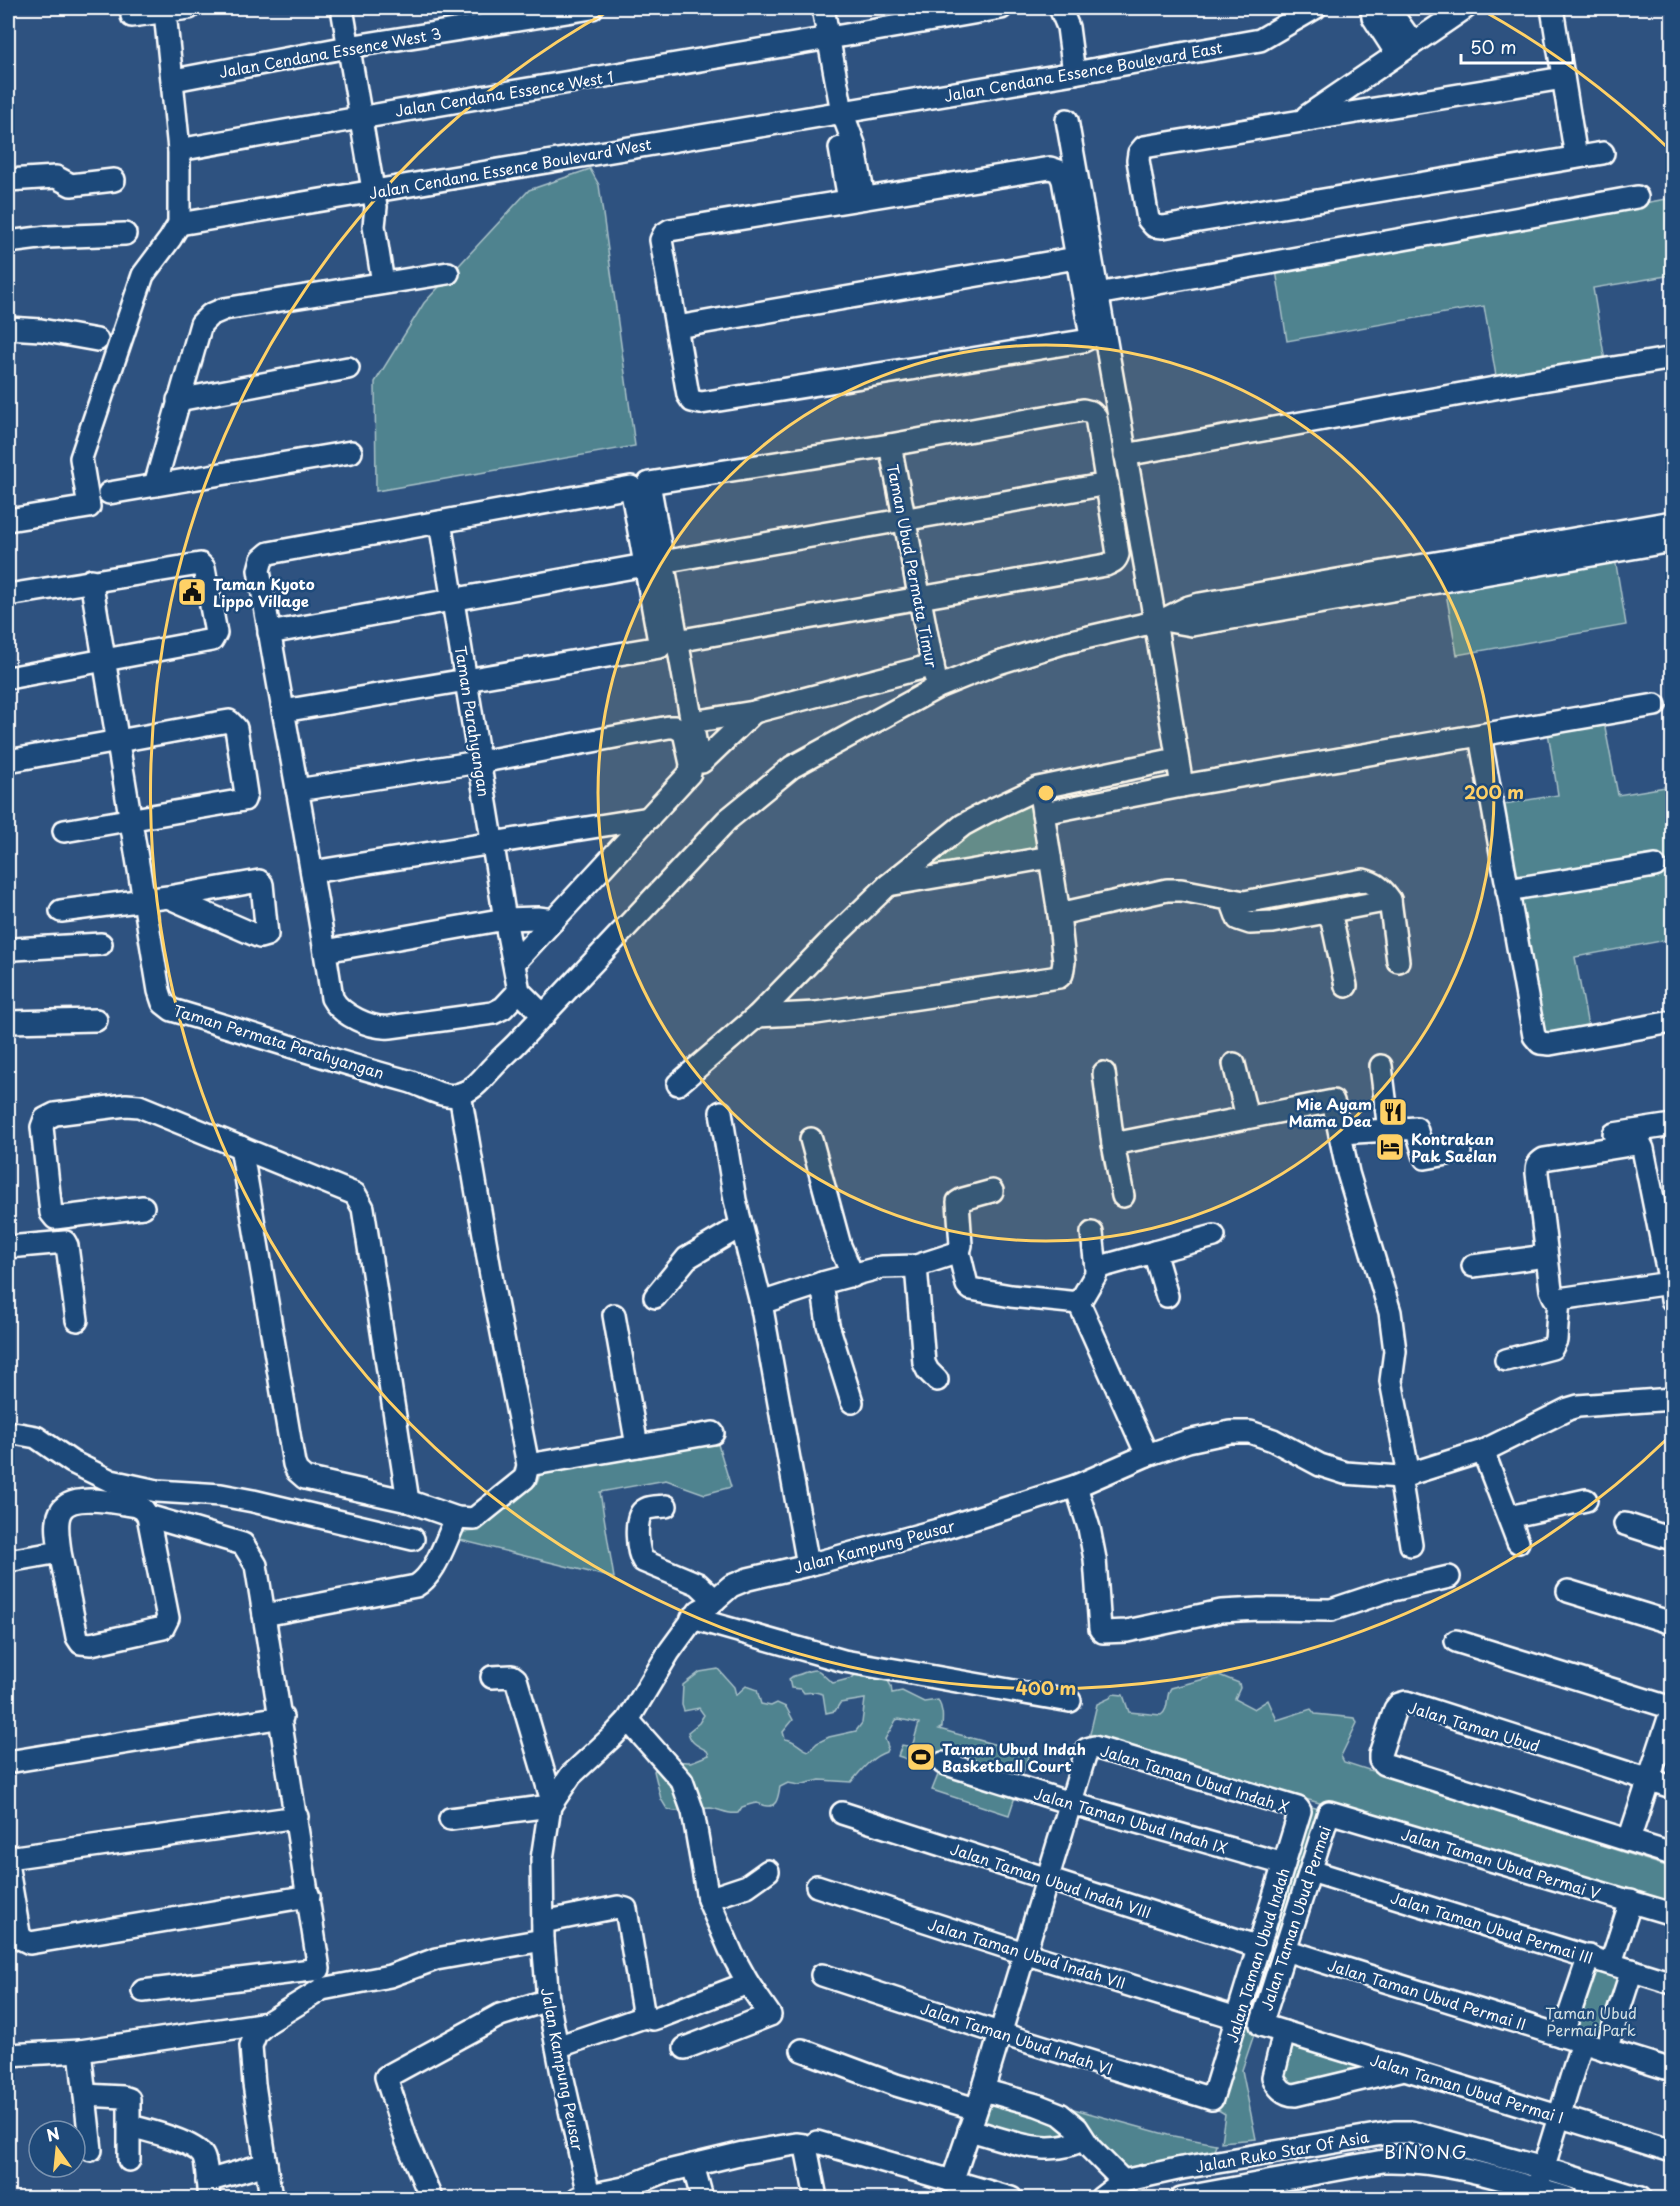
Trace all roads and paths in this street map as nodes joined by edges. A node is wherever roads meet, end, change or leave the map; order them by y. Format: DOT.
graph roads {
  1 [pos="189,8"];
  2 [pos="342,8"];
  3 [pos="592,8"];
  4 [pos="823,8"];
  5 [pos="1001,8"];
  6 [pos="1316,8"];
  7 [pos="1372,8"];
  8 [pos="1388,8"];
  9 [pos="1466,8"];
  10 [pos="1552,8"];
  11 [pos="1562,8"];
  12 [pos="165,12"];
  13 [pos="1066,14"];
  14 [pos="132,16"];
  15 [pos="828,39"];
  16 [pos="348,47"];
  17 [pos="1405,48"];
  18 [pos="1074,74"];
  19 [pos="1563,78"];
  20 [pos="174,80"];
  21 [pos="842,112"];
  22 [pos="361,117"];
  23 [pos="1067,120"];
  24 [pos="1302,120"];
  25 [pos="179,150"];
  26 [pos="1589,155"];
  27 [pos="8,180"];
  28 [pos="114,180"];
  29 [pos="1637,197"];
  30 [pos="375,199"];
  31 [pos="856,199"];
  32 [pos="179,224"];
  33 [pos="125,234"];
  34 [pos="8,242"];
  35 [pos="1074,251"];
  36 [pos="448,273"];
  37 [pos="390,282"];
  38 [pos="1097,294"];
  39 [pos="676,320"];
  40 [pos="8,328"];
  41 [pos="97,340"];
  42 [pos="1668,359"];
  43 [pos="348,368"];
  44 [pos="178,399"];
  45 [pos="890,445"];
  46 [pos="351,452"];
  47 [pos="1125,455"];
  48 [pos="1108,484"];
  49 [pos="155,485"];
  50 [pos="109,493"];
  51 [pos="904,518"];
  52 [pos="8,520"];
  53 [pos="440,522"];
  54 [pos="1672,522"];
  55 [pos="1672,542"];
  56 [pos="654,563"];
  57 [pos="91,580"];
  58 [pos="8,595"];
  59 [pos="919,598"];
  60 [pos="454,600"];
  61 [pos="1159,621"];
  62 [pos="269,633"];
  63 [pos="677,641"];
  64 [pos="104,660"];
  65 [pos="933,665"];
  66 [pos="8,678"];
  67 [pos="467,680"];
  68 [pos="938,687"];
  69 [pos="1656,705"];
  70 [pos="283,711"];
  71 [pos="754,712"];
  72 [pos="692,722"];
  73 [pos="1479,736"];
  74 [pos="116,741"];
  75 [pos="1176,759"];
  76 [pos="8,761"];
  77 [pos="479,762"];
  78 [pos="1182,786"];
  79 [pos="1038,788"];
  80 [pos="297,790"];
  81 [pos="1043,813"];
  82 [pos="649,818"];
  83 [pos="130,819"];
  84 [pos="64,831"];
  85 [pos="492,842"];
  86 [pos="1050,857"];
  87 [pos="1655,866"];
  88 [pos="312,872"];
  89 [pos="887,885"];
  90 [pos="1507,890"];
  91 [pos="168,897"];
  92 [pos="144,900"];
  93 [pos="1231,900"];
  94 [pos="1390,900"];
  95 [pos="61,911"];
  96 [pos="1330,911"];
  97 [pos="1059,914"];
  98 [pos="505,919"];
  99 [pos="554,920"];
  100 [pos="100,944"];
  101 [pos="8,951"];
  102 [pos="325,951"];
  103 [pos="1398,961"];
  104 [pos="514,963"];
  105 [pos="1346,986"];
  106 [pos="519,991"];
  107 [pos="543,1016"];
  108 [pos="757,1016"];
  109 [pos="96,1020"];
  110 [pos="8,1022"];
  111 [pos="1672,1022"];
  112 [pos="1234,1064"];
  113 [pos="1381,1066"];
  114 [pos="1104,1073"];
  115 [pos="678,1084"];
  116 [pos="460,1094"];
  117 [pos="721,1112"];
  118 [pos="1247,1117"];
  119 [pos="1672,1125"];
  120 [pos="1389,1130"];
  121 [pos="1340,1133"];
  122 [pos="810,1138"];
  123 [pos="1557,1143"];
  124 [pos="1113,1144"];
  125 [pos="241,1147"];
  126 [pos="1460,1152"];
  127 [pos="992,1191"];
  128 [pos="1123,1196"];
  129 [pos="143,1208"];
  130 [pos="741,1226"];
  131 [pos="1092,1233"];
  132 [pos="1214,1236"];
  133 [pos="8,1247"];
  134 [pos="959,1252"];
  135 [pos="1154,1252"];
  136 [pos="1546,1256"];
  137 [pos="916,1266"];
  138 [pos="1473,1266"];
  139 [pos="1096,1268"];
  140 [pos="853,1276"];
  141 [pos="822,1283"];
  142 [pos="1672,1289"];
  143 [pos="1167,1296"];
  144 [pos="655,1297"];
  145 [pos="1559,1299"];
  146 [pos="1079,1302"];
  147 [pos="761,1303"];
  148 [pos="614,1315"];
  149 [pos="78,1320"];
  150 [pos="1506,1360"];
  151 [pos="937,1380"];
  152 [pos="1672,1399"];
  153 [pos="852,1402"];
  154 [pos="8,1432"];
  155 [pos="713,1433"];
  156 [pos="637,1446"];
  157 [pos="1483,1451"];
  158 [pos="1147,1455"];
  159 [pos="528,1465"];
  160 [pos="1405,1476"];
  161 [pos="1076,1486"];
  162 [pos="1586,1500"];
  163 [pos="408,1501"];
  164 [pos="666,1506"];
  165 [pos="148,1516"];
  166 [pos="1509,1517"];
  167 [pos="1625,1524"];
  168 [pos="453,1525"];
  169 [pos="413,1539"];
  170 [pos="1672,1539"];
  171 [pos="1518,1542"];
  172 [pos="1411,1545"];
  173 [pos="60,1552"];
  174 [pos="8,1561"];
  175 [pos="808,1565"];
  176 [pos="1449,1577"];
  177 [pos="1568,1591"];
  178 [pos="715,1600"];
  179 [pos="264,1615"];
  180 [pos="692,1618"];
  181 [pos="1672,1623"];
  182 [pos="1456,1641"];
  183 [pos="492,1677"];
  184 [pos="1070,1701"];
  185 [pos="1672,1708"];
  186 [pos="282,1718"];
  187 [pos="628,1720"];
  188 [pos="8,1762"];
  189 [pos="943,1763"];
  190 [pos="1650,1780"];
  191 [pos="1672,1787"];
  192 [pos="551,1803"];
  193 [pos="1070,1803"];
  194 [pos="1300,1811"];
  195 [pos="1329,1812"];
  196 [pos="842,1813"];
  197 [pos="297,1817"];
  198 [pos="450,1819"];
  199 [pos="1629,1840"];
  200 [pos="1672,1854"];
  201 [pos="8,1858"];
  202 [pos="1284,1864"];
  203 [pos="8,1869"];
  204 [pos="768,1871"];
  205 [pos="1311,1871"];
  206 [pos="1047,1879"];
  207 [pos="817,1886"];
  208 [pos="309,1896"];
  209 [pos="708,1899"];
  210 [pos="1631,1901"];
  211 [pos="1672,1914"];
  212 [pos="543,1931"];
  213 [pos="1259,1947"];
  214 [pos="1284,1950"];
  215 [pos="1024,1953"];
  216 [pos="1589,1956"];
  217 [pos="1611,1963"];
  218 [pos="1632,1970"];
  219 [pos="822,1975"];
  220 [pos="748,1983"];
  221 [pos="1672,1983"];
  222 [pos="142,1991"];
  223 [pos="548,2000"];
  224 [pos="644,2017"];
  225 [pos="1237,2018"];
  226 [pos="267,2023"];
  227 [pos="1261,2025"];
  228 [pos="1284,2032"];
  229 [pos="999,2033"];
  230 [pos="1572,2039"];
  231 [pos="557,2047"];
  232 [pos="685,2048"];
  233 [pos="80,2050"];
  234 [pos="802,2050"];
  235 [pos="1606,2050"];
  236 [pos="8,2055"];
  237 [pos="1402,2069"];
  238 [pos="1672,2070"];
  239 [pos="85,2095"];
  240 [pos="979,2099"];
  241 [pos="1212,2099"];
  242 [pos="1559,2115"];
  243 [pos="130,2126"];
  244 [pos="969,2130"];
  245 [pos="1083,2139"];
  246 [pos="817,2142"];
  247 [pos="91,2150"];
  248 [pos="1672,2151"];
  249 [pos="1240,2157"];
  250 [pos="1546,2159"];
  251 [pos="129,2160"];
  252 [pos="266,2164"];
  253 [pos="693,2165"];
  254 [pos="1124,2181"];
  255 [pos="952,2182"];
  256 [pos="1245,2187"];
  257 [pos="1537,2189"];
  258 [pos="208,2190"];
  259 [pos="586,2197"];
  260 [pos="271,2199"];
  261 [pos="431,2199"];
  262 [pos="702,2199"];
  263 [pos="816,2199"];
  264 [pos="1011,2199"];
  265 [pos="1101,2199"];
  266 [pos="1181,2199"];
  267 [pos="1567,2199"];
  268 [pos="1640,2199"];
  1 -- 12 [label="street"];
  2 -- 16 [label="street"];
  3 -- 16 [label="street, Jalan Cendana Essence West 3"];
  4 -- 15 [label="street"];
  5 -- 15 [label="street, Jalan Cendana Essence West 1"];
  6 -- 18 [label="street, Jalan Cendana Essence Boulevard East"];
  7 -- 17 [label="street"];
  8 -- 17 [label="street"];
  9 -- 17 [label="street"];
  10 -- 19 [label="street"];
  11 -- 26 [label="street"];
  12 -- 14 [label="street"];
  12 -- 20 [label="street"];
  13 -- 18 [label="street"];
  15 -- 21 [label="street"];
  15 -- 22 [label="street, Jalan Cendana Essence West 1"];
  16 -- 20 [label="street, Jalan Cendana Essence West 3"];
  16 -- 22 [label="street"];
  17 -- 24 [label="street"];
  18 -- 21 [label="street, Jalan Cendana Essence Boulevard East"];
  19 -- 24 [label="street"];
  19 -- 26 [label="street"];
  20 -- 25 [label="street"];
  21 -- 30 [label="street, Jalan Cendana Essence Boulevard West"];
  21 -- 31 [label="street"];
  22 -- 25 [label="street, Jalan Cendana Essence West 1"];
  22 -- 30 [label="street"];
  23 -- 38 [label="street"];
  24 -- 26 [label="street"];
  25 -- 32 [label="street"];
  27 -- 28 [label="street"];
  29 -- 38 [label="street"];
  30 -- 32 [label="street, Jalan Cendana Essence Boulevard West"];
  30 -- 37 [label="street"];
  31 -- 35 [label="street"];
  31 -- 39 [label="street"];
  32 -- 52 [label="street"];
  33 -- 34 [label="street"];
  35 -- 39 [label="street"];
  35 -- 39 [label="street"];
  36 -- 37 [label="street"];
  37 -- 44 [label="street"];
  38 -- 47 [label="street"];
  40 -- 41 [label="street"];
  42 -- 47 [label="street"];
  43 -- 44 [label="street"];
  44 -- 49 [label="street"];
  45 -- 48 [label="street"];
  45 -- 51 [label="street, Taman Ubud Permata Timur"];
  45 -- 56 [label="street"];
  46 -- 49 [label="street"];
  47 -- 61 [label="street"];
  48 -- 51 [label="street"];
  48 -- 59 [label="street"];
  49 -- 50 [label="street"];
  51 -- 56 [label="street"];
  51 -- 59 [label="street, Taman Ubud Permata Timur"];
  53 -- 56 [label="street"];
  53 -- 60 [label="street, Taman Parahyangan"];
  53 -- 62 [label="street"];
  54 -- 61 [label="street"];
  55 -- 61 [label="street"];
  56 -- 60 [label="street"];
  56 -- 63 [label="street"];
  56 -- 67 [label="street"];
  57 -- 58 [label="street"];
  57 -- 64 [label="street, Taman Permata Parahyangan"];
  57 -- 64 [label="street"];
  59 -- 63 [label="street"];
  59 -- 65 [label="street, Taman Ubud Permata Timur"];
  60 -- 62 [label="street"];
  60 -- 67 [label="street, Taman Parahyangan"];
  61 -- 68 [label="street"];
  61 -- 75 [label="street"];
  62 -- 70 [label="street"];
  63 -- 72 [label="street"];
  64 -- 66 [label="street"];
  64 -- 74 [label="street, Taman Permata Parahyangan"];
  65 -- 68 [label="street, Taman Ubud Permata Timur"];
  65 -- 71 [label="street"];
  67 -- 70 [label="street"];
  67 -- 77 [label="street, Taman Parahyangan"];
  68 -- 107 [label="street"];
  69 -- 73 [label="street"];
  70 -- 80 [label="street"];
  71 -- 72 [label="street"];
  71 -- 72 [label="street"];
  73 -- 78 [label="street"];
  73 -- 90 [label="street"];
  74 -- 76 [label="street"];
  74 -- 83 [label="street, Taman Permata Parahyangan"];
  74 -- 83 [label="street"];
  75 -- 78 [label="street"];
  75 -- 79 [label="street"];
  77 -- 80 [label="street"];
  77 -- 82 [label="street"];
  77 -- 85 [label="street, Taman Parahyangan"];
  78 -- 81 [label="street"];
  79 -- 81 [label="street"];
  79 -- 89 [label="street"];
  80 -- 88 [label="street"];
  81 -- 86 [label="street"];
  82 -- 85 [label="street"];
  82 -- 99 [label="street"];
  83 -- 84 [label="street"];
  83 -- 92 [label="street, Taman Permata Parahyangan"];
  85 -- 88 [label="street"];
  85 -- 98 [label="street, Taman Parahyangan"];
  86 -- 89 [label="street"];
  86 -- 97 [label="street"];
  87 -- 90 [label="street"];
  88 -- 102 [label="street"];
  89 -- 108 [label="street"];
  90 -- 111 [label="street"];
  91 -- 92 [label="street"];
  92 -- 95 [label="street"];
  92 -- 116 [label="street, Taman Permata Parahyangan"];
  93 -- 94 [label="street"];
  93 -- 96 [label="street"];
  93 -- 97 [label="street"];
  94 -- 96 [label="street"];
  94 -- 103 [label="street"];
  96 -- 105 [label="street"];
  97 -- 108 [label="street"];
  98 -- 99 [label="street"];
  98 -- 102 [label="street"];
  98 -- 104 [label="street, Taman Parahyangan"];
  99 -- 104 [label="street"];
  100 -- 101 [label="street"];
  102 -- 106 [label="street"];
  104 -- 106 [label="street, Taman Parahyangan"];
  106 -- 107 [label="street"];
  107 -- 116 [label="street"];
  108 -- 115 [label="street"];
  109 -- 110 [label="street"];
  112 -- 118 [label="street"];
  113 -- 120 [label="street"];
  114 -- 124 [label="street"];
  116 -- 159 [label="street"];
  117 -- 130 [label="street"];
  118 -- 121 [label="street"];
  118 -- 124 [label="street"];
  119 -- 123 [label="street"];
  120 -- 121 [label="street"];
  120 -- 126 [label="street"];
  121 -- 160 [label="street"];
  122 -- 140 [label="street"];
  124 -- 128 [label="street"];
  125 -- 129 [label="street"];
  125 -- 163 [label="street"];
  125 -- 163 [label="street"];
  127 -- 134 [label="street"];
  130 -- 144 [label="street"];
  130 -- 147 [label="street"];
  131 -- 139 [label="street"];
  132 -- 135 [label="street"];
  133 -- 149 [label="street"];
  134 -- 137 [label="street"];
  134 -- 146 [label="street"];
  135 -- 139 [label="street"];
  135 -- 143 [label="street"];
  136 -- 138 [label="street"];
  136 -- 142 [label="street"];
  136 -- 145 [label="street"];
  137 -- 140 [label="street"];
  137 -- 151 [label="street"];
  139 -- 146 [label="street"];
  140 -- 141 [label="street"];
  141 -- 147 [label="street"];
  141 -- 153 [label="street"];
  142 -- 145 [label="street"];
  145 -- 150 [label="street"];
  146 -- 158 [label="street"];
  147 -- 175 [label="street"];
  148 -- 156 [label="street"];
  152 -- 157 [label="street, Jalan Kampung Peusar"];
  154 -- 169 [label="street"];
  155 -- 156 [label="street"];
  156 -- 159 [label="street"];
  157 -- 160 [label="street, Jalan Kampung Peusar"];
  157 -- 166 [label="street"];
  158 -- 160 [label="street, Jalan Kampung Peusar"];
  158 -- 161 [label="street, Jalan Kampung Peusar"];
  159 -- 168 [label="street"];
  160 -- 172 [label="street"];
  161 -- 175 [label="street, Jalan Kampung Peusar"];
  161 -- 176 [label="street"];
  162 -- 166 [label="street"];
  163 -- 168 [label="street"];
  164 -- 178 [label="street"];
  165 -- 173 [label="street"];
  165 -- 173 [label="street"];
  165 -- 179 [label="street"];
  166 -- 171 [label="street"];
  167 -- 170 [label="street"];
  168 -- 179 [label="street"];
  173 -- 174 [label="street"];
  175 -- 178 [label="street, Jalan Kampung Peusar"];
  177 -- 181 [label="street"];
  178 -- 180 [label="street, Jalan Kampung Peusar"];
  179 -- 186 [label="street"];
  180 -- 184 [label="street"];
  180 -- 187 [label="street, Jalan Kampung Peusar"];
  182 -- 185 [label="street"];
  183 -- 192 [label="street"];
  185 -- 190 [label="street"];
  186 -- 188 [label="street"];
  186 -- 197 [label="street"];
  187 -- 192 [label="street, Jalan Kampung Peusar"];
  187 -- 209 [label="street"];
  189 -- 193 [label="street, Jalan Taman Ubud Indah IX"];
  190 -- 191 [label="street, Jalan Taman Ubud"];
  190 -- 199 [label="street"];
  190 -- 199 [label="street, Jalan Taman Ubud"];
  192 -- 198 [label="street"];
  192 -- 212 [label="street, Jalan Kampung Peusar"];
  193 -- 194 [label="street, Jalan Taman Ubud Indah X"];
  193 -- 202 [label="street, Jalan Taman Ubud Indah IX"];
  193 -- 206 [label="street"];
  194 -- 202 [label="street, Jalan Taman Ubud Indah"];
  195 -- 205 [label="street, Jalan Taman Ubud Permai"];
  195 -- 210 [label="street, Jalan Taman Ubud Permai V"];
  196 -- 206 [label="street, Jalan Taman Ubud Indah VIII"];
  197 -- 201 [label="street"];
  197 -- 208 [label="street"];
  199 -- 200 [label="street, Jalan Taman Ubud"];
  202 -- 213 [label="street, Jalan Taman Ubud Indah"];
  203 -- 208 [label="street"];
  204 -- 209 [label="street"];
  205 -- 214 [label="street, Jalan Taman Ubud Permai"];
  205 -- 216 [label="street, Jalan Taman Ubud Permai III"];
  206 -- 213 [label="street, Jalan Taman Ubud Indah VIII"];
  206 -- 215 [label="street"];
  207 -- 215 [label="street, Jalan Taman Ubud Indah VII"];
  208 -- 222 [label="street"];
  209 -- 220 [label="street"];
  210 -- 211 [label="street, Jalan Taman Ubud Permai V"];
  210 -- 217 [label="street"];
  212 -- 223 [label="street, Jalan Kampung Peusar"];
  212 -- 224 [label="street"];
  212 -- 226 [label="street"];
  213 -- 225 [label="street, Jalan Taman Ubud Indah"];
  214 -- 227 [label="street, Jalan Taman Ubud Permai"];
  214 -- 230 [label="street, Jalan Taman Ubud Permai II"];
  215 -- 225 [label="street, Jalan Taman Ubud Indah VII"];
  215 -- 229 [label="street"];
  216 -- 217 [label="street, Jalan Taman Ubud Permai III"];
  216 -- 230 [label="street"];
  217 -- 218 [label="street, Jalan Taman Ubud Permai III"];
  218 -- 221 [label="street, Jalan Taman Ubud Permai III"];
  218 -- 235 [label="street"];
  219 -- 229 [label="street, Jalan Taman Ubud Indah VI"];
  220 -- 224 [label="street"];
  220 -- 232 [label="street"];
  223 -- 231 [label="street, Jalan Kampung Peusar"];
  223 -- 261 [label="street"];
  224 -- 231 [label="street"];
  225 -- 241 [label="street, Jalan Taman Ubud Indah"];
  226 -- 233 [label="street"];
  226 -- 252 [label="street"];
  227 -- 228 [label="street, Jalan Taman Ubud Permai I"];
  228 -- 237 [label="street, Jalan Taman Ubud Permai I"];
  228 -- 237 [label="street"];
  229 -- 240 [label="street"];
  229 -- 241 [label="street, Jalan Taman Ubud Indah VI"];
  230 -- 235 [label="street, Jalan Taman Ubud Permai II"];
  230 -- 242 [label="street"];
  231 -- 259 [label="street, Jalan Kampung Peusar"];
  233 -- 236 [label="street"];
  233 -- 239 [label="street"];
  234 -- 240 [label="street"];
  235 -- 238 [label="street, Jalan Taman Ubud Permai II"];
  237 -- 242 [label="street, Jalan Taman Ubud Permai I"];
  239 -- 243 [label="street"];
  239 -- 247 [label="street"];
  240 -- 244 [label="street"];
  240 -- 245 [label="street"];
  242 -- 248 [label="street, Jalan Taman Ubud Permai I"];
  242 -- 250 [label="street"];
  243 -- 251 [label="street"];
  243 -- 258 [label="street"];
  244 -- 245 [label="street"];
  244 -- 255 [label="street"];
  245 -- 254 [label="street"];
  246 -- 255 [label="street"];
  249 -- 250 [label="street, Jalan Ruko Star Of Asia"];
  249 -- 254 [label="street, Jalan Ruko Star Of Asia"];
  249 -- 256 [label="street"];
  250 -- 257 [label="street"];
  250 -- 268 [label="street, Jalan Ruko Star Of Asia"];
  252 -- 258 [label="street"];
  252 -- 260 [label="street"];
  253 -- 259 [label="street"];
  253 -- 262 [label="street"];
  253 -- 263 [label="street"];
  254 -- 265 [label="street, Jalan Ruko Star Of Asia"];
  255 -- 264 [label="street"];
  256 -- 257 [label="street, Jalan Ruko Star Of Asia"];
  256 -- 266 [label="street, Jalan Ruko Star Of Asia"];
  257 -- 267 [label="street, Jalan Ruko Star Of Asia"];
}
